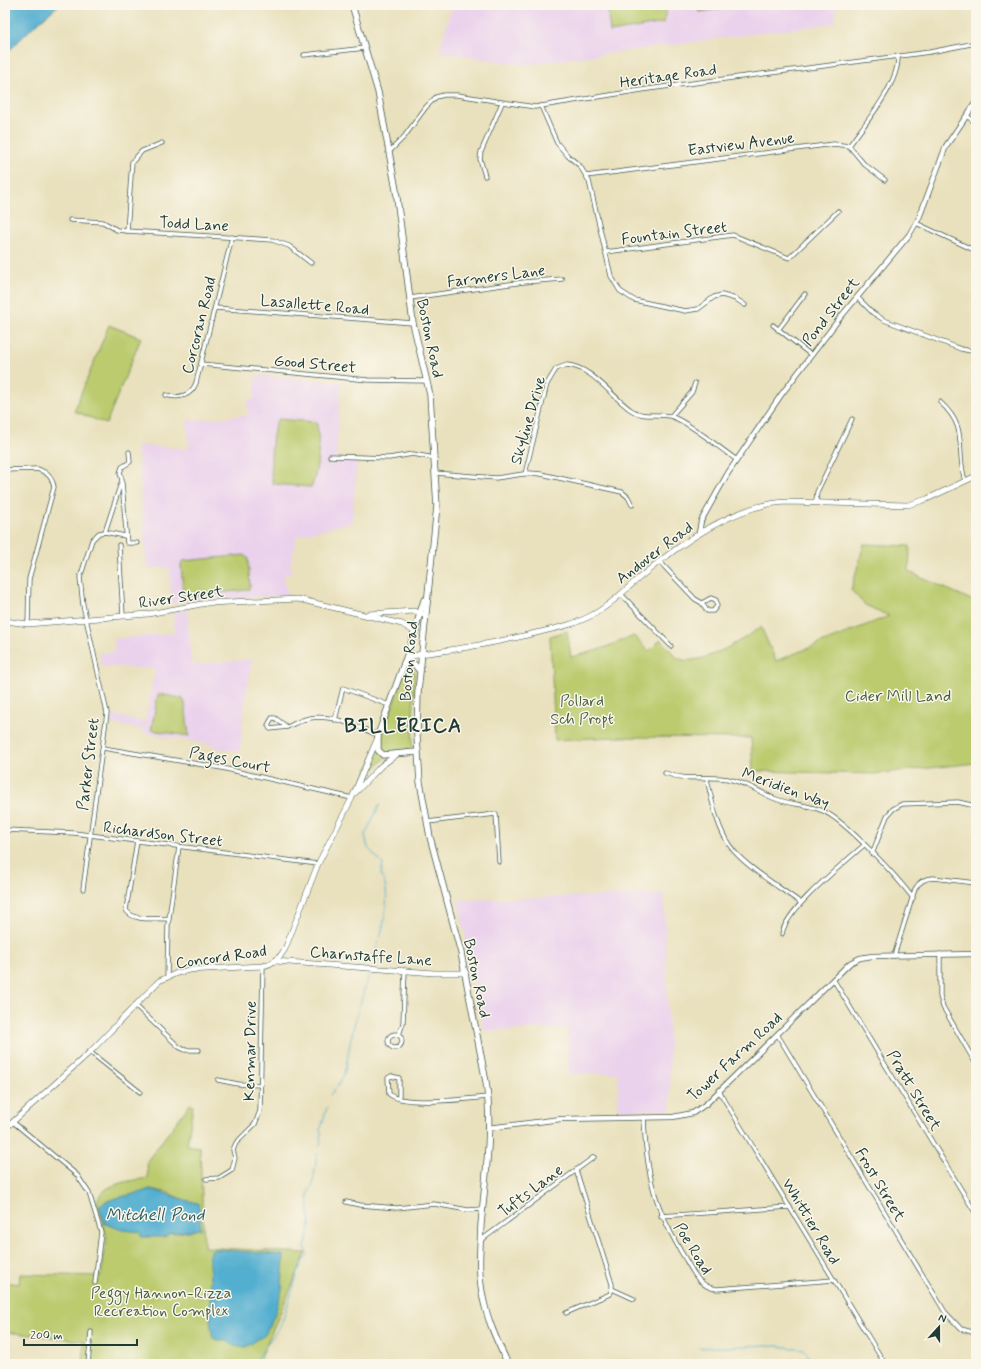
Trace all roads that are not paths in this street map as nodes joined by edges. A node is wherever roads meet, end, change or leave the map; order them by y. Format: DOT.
graph roads {
  1 [pos="352,5"];
  2 [pos="976,43"];
  3 [pos="365,48"];
  4 [pos="304,55"];
  5 [pos="898,56"];
  6 [pos="502,102"];
  7 [pos="976,102"];
  8 [pos="541,106"];
  9 [pos="967,116"];
  10 [pos="976,123"];
  11 [pos="162,143"];
  12 [pos="849,146"];
  13 [pos="389,152"];
  14 [pos="485,176"];
  15 [pos="586,176"];
  16 [pos="885,180"];
  17 [pos="838,211"];
  18 [pos="70,220"];
  19 [pos="916,223"];
  20 [pos="127,231"];
  21 [pos="232,237"];
  22 [pos="976,251"];
  23 [pos="606,252"];
  24 [pos="311,263"];
  25 [pos="562,279"];
  26 [pos="805,294"];
  27 [pos="857,297"];
  28 [pos="410,298"];
  29 [pos="745,305"];
  30 [pos="215,308"];
  31 [pos="413,323"];
  32 [pos="773,325"];
  33 [pos="778,330"];
  34 [pos="976,352"];
  35 [pos="811,355"];
  36 [pos="201,364"];
  37 [pos="427,381"];
  38 [pos="695,383"];
  39 [pos="166,395"];
  40 [pos="940,402"];
  41 [pos="671,416"];
  42 [pos="852,419"];
  43 [pos="129,452"];
  44 [pos="330,456"];
  45 [pos="434,458"];
  46 [pos="737,460"];
  47 [pos="5,470"];
  48 [pos="435,473"];
  49 [pos="525,474"];
  50 [pos="976,476"];
  51 [pos="122,480"];
  52 [pos="965,480"];
  53 [pos="816,501"];
  54 [pos="632,505"];
  55 [pos="113,507"];
  56 [pos="124,508"];
  57 [pos="105,532"];
  58 [pos="699,533"];
  59 [pos="125,536"];
  60 [pos="137,543"];
  61 [pos="119,545"];
  62 [pos="659,561"];
  63 [pos="620,594"];
  64 [pos="702,603"];
  65 [pos="423,613"];
  66 [pos="359,614"];
  67 [pos="123,616"];
  68 [pos="87,619"];
  69 [pos="5,621"];
  70 [pos="28,624"];
  71 [pos="415,632"];
  72 [pos="671,646"];
  73 [pos="421,654"];
  74 [pos="404,663"];
  75 [pos="419,670"];
  76 [pos="389,705"];
  77 [pos="335,720"];
  78 [pos="287,727"];
  79 [pos="378,735"];
  80 [pos="103,748"];
  81 [pos="417,752"];
  82 [pos="396,755"];
  83 [pos="665,772"];
  84 [pos="707,779"];
  85 [pos="352,798"];
  86 [pos="971,805"];
  87 [pos="427,822"];
  88 [pos="5,830"];
  89 [pos="90,836"];
  90 [pos="137,842"];
  91 [pos="864,845"];
  92 [pos="179,847"];
  93 [pos="872,854"];
  94 [pos="499,862"];
  95 [pos="318,864"];
  96 [pos="976,883"];
  97 [pos="84,889"];
  98 [pos="913,898"];
  99 [pos="801,904"];
  100 [pos="169,919"];
  101 [pos="782,934"];
  102 [pos="940,954"];
  103 [pos="976,954"];
  104 [pos="894,956"];
  105 [pos="275,961"];
  106 [pos="263,966"];
  107 [pos="405,970"];
  108 [pos="466,973"];
  109 [pos="167,978"];
  110 [pos="834,979"];
  111 [pos="135,1005"];
  112 [pos="777,1034"];
  113 [pos="399,1035"];
  114 [pos="200,1050"];
  115 [pos="90,1052"];
  116 [pos="976,1064"];
  117 [pos="218,1080"];
  118 [pos="260,1085"];
  119 [pos="719,1091"];
  120 [pos="140,1092"];
  121 [pos="488,1097"];
  122 [pos="399,1098"];
  123 [pos="644,1117"];
  124 [pos="13,1122"];
  125 [pos="488,1128"];
  126 [pos="5,1129"];
  127 [pos="594,1157"];
  128 [pos="576,1170"];
  129 [pos="206,1179"];
  130 [pos="346,1202"];
  131 [pos="790,1207"];
  132 [pos="482,1209"];
  133 [pos="976,1214"];
  134 [pos="661,1216"];
  135 [pos="480,1241"];
  136 [pos="834,1280"];
  137 [pos="95,1283"];
  138 [pos="612,1289"];
  139 [pos="634,1299"];
  140 [pos="566,1313"];
  141 [pos="91,1332"];
  142 [pos="976,1333"];
  143 [pos="88,1364"];
  144 [pos="508,1364"];
  145 [pos="885,1364"];
  1 -- 3 [label="main road, Boston Road"];
  2 -- 5 [label="street, Heritage Road"];
  3 -- 4 [label="street"];
  3 -- 13 [label="main road, Boston Road"];
  5 -- 8 [label="street, Heritage Road"];
  5 -- 12 [label="street"];
  6 -- 8 [label="street, Heritage Road"];
  6 -- 13 [label="street, Heritage Road"];
  6 -- 14 [label="street"];
  7 -- 9 [label="street, Pond Street"];
  8 -- 15 [label="street"];
  9 -- 10 [label="street"];
  9 -- 19 [label="street, Pond Street"];
  11 -- 20 [label="street"];
  12 -- 15 [label="street, Eastview Avenue"];
  12 -- 16 [label="street"];
  13 -- 28 [label="main road, Boston Road"];
  15 -- 23 [label="street"];
  17 -- 23 [label="street, Fountain Street"];
  18 -- 20 [label="street, Todd Lane"];
  19 -- 22 [label="street"];
  19 -- 27 [label="street, Pond Street"];
  20 -- 21 [label="street, Todd Lane"];
  21 -- 24 [label="street, Todd Lane"];
  21 -- 30 [label="street, Corcoran Road"];
  23 -- 29 [label="street"];
  25 -- 28 [label="street, Farmers Lane"];
  26 -- 33 [label="street"];
  27 -- 34 [label="street"];
  27 -- 35 [label="street, Pond Street"];
  28 -- 31 [label="main road, Boston Road"];
  30 -- 31 [label="street, Lasallette Road"];
  30 -- 36 [label="street, Corcoran Road"];
  31 -- 37 [label="main road, Boston Road"];
  32 -- 33 [label="street"];
  33 -- 35 [label="street"];
  35 -- 46 [label="street, Pond Street"];
  36 -- 37 [label="street, Good Street"];
  36 -- 39 [label="street, Corcoran Road"];
  37 -- 45 [label="main road, Boston Road"];
  38 -- 41 [label="street"];
  40 -- 52 [label="street"];
  41 -- 46 [label="street, Skyline Drive"];
  41 -- 49 [label="street, Skyline Drive"];
  42 -- 53 [label="street"];
  43 -- 51 [label="street"];
  44 -- 45 [label="street"];
  45 -- 48 [label="main road, Boston Road"];
  46 -- 58 [label="street, Pond Street"];
  47 -- 70 [label="street"];
  48 -- 49 [label="street"];
  48 -- 65 [label="main road, Boston Road"];
  49 -- 54 [label="street"];
  50 -- 52 [label="main road, Andover Road"];
  51 -- 55 [label="street"];
  51 -- 56 [label="street"];
  52 -- 53 [label="main road, Andover Road"];
  53 -- 58 [label="main road, Andover Road"];
  55 -- 56 [label="street"];
  55 -- 57 [label="street"];
  56 -- 59 [label="street"];
  57 -- 59 [label="street"];
  57 -- 68 [label="street, Parker Street"];
  58 -- 62 [label="main road, Andover Road"];
  59 -- 60 [label="street"];
  61 -- 67 [label="street"];
  62 -- 63 [label="main road, Andover Road"];
  62 -- 64 [label="street"];
  63 -- 72 [label="street"];
  63 -- 73 [label="main road, Andover Road"];
  64 -- 64 [label="street"];
  65 -- 66 [label="main road, River Street"];
  65 -- 71 [label="main road, Concord Road"];
  65 -- 73 [label="main road, Boston Road"];
  66 -- 67 [label="main road, River Street"];
  66 -- 71 [label="main road, River Street"];
  67 -- 68 [label="main road, River Street"];
  68 -- 70 [label="main road, River Street"];
  68 -- 80 [label="street, Parker Street"];
  69 -- 70 [label="main road, River Street"];
  71 -- 74 [label="main road, Concord Road"];
  73 -- 74 [label="main road"];
  73 -- 75 [label="main road, Boston Road"];
  74 -- 75 [label="main road"];
  74 -- 76 [label="main road, Concord Road"];
  75 -- 81 [label="main road, Boston Road"];
  76 -- 77 [label="street"];
  76 -- 79 [label="main road, Concord Road"];
  77 -- 78 [label="street"];
  77 -- 79 [label="street"];
  78 -- 78 [label="street"];
  79 -- 82 [label="main road, Concord Road"];
  79 -- 85 [label="main road, Concord Road"];
  80 -- 85 [label="street, Pages Court"];
  80 -- 89 [label="street, Parker Street"];
  81 -- 82 [label="main road"];
  81 -- 87 [label="main road, Boston Road"];
  82 -- 85 [label="main road"];
  83 -- 84 [label="street, Meridien Way"];
  84 -- 91 [label="street, Meridien Way"];
  84 -- 99 [label="street"];
  85 -- 95 [label="main road, Concord Road"];
  86 -- 93 [label="street"];
  87 -- 94 [label="street"];
  87 -- 108 [label="main road, Boston Road"];
  88 -- 89 [label="street, Richardson Street"];
  89 -- 90 [label="street, Richardson Street"];
  89 -- 97 [label="street, Parker Street"];
  90 -- 92 [label="street, Richardson Street"];
  90 -- 100 [label="street"];
  91 -- 93 [label="street, Meridien Way"];
  91 -- 99 [label="street"];
  92 -- 95 [label="street, Richardson Street"];
  92 -- 100 [label="street"];
  93 -- 98 [label="street, Meridien Way"];
  95 -- 105 [label="main road, Concord Road"];
  96 -- 98 [label="street"];
  98 -- 104 [label="street"];
  99 -- 101 [label="street"];
  100 -- 109 [label="street"];
  102 -- 103 [label="street, Tower Farm Road"];
  102 -- 104 [label="street, Tower Farm Road"];
  102 -- 116 [label="street"];
  104 -- 110 [label="street, Tower Farm Road"];
  105 -- 106 [label="main road, Concord Road"];
  105 -- 107 [label="main road, Charnstaffe Lane"];
  106 -- 109 [label="main road, Concord Road"];
  106 -- 118 [label="street, Kenmar Drive"];
  107 -- 108 [label="main road, Charnstaffe Lane"];
  107 -- 113 [label="street"];
  108 -- 121 [label="main road, Boston Road"];
  109 -- 111 [label="main road, Concord Road"];
  110 -- 112 [label="street, Tower Farm Road"];
  110 -- 133 [label="street, Pratt Street"];
  111 -- 114 [label="street"];
  111 -- 115 [label="main road, Concord Road"];
  112 -- 119 [label="street, Tower Farm Road"];
  112 -- 142 [label="street, Frost Street"];
  115 -- 120 [label="street"];
  115 -- 124 [label="main road, Concord Road"];
  117 -- 118 [label="street"];
  118 -- 129 [label="street, Kenmar Drive"];
  119 -- 123 [label="street, Tower Farm Road"];
  119 -- 131 [label="street, Whittier Road"];
  121 -- 122 [label="street"];
  121 -- 125 [label="main road, Boston Road"];
  122 -- 122 [label="street"];
  123 -- 125 [label="street, Tower Farm Road"];
  123 -- 134 [label="street, Poe Road"];
  124 -- 126 [label="main road, Concord Road"];
  124 -- 137 [label="street"];
  125 -- 132 [label="main road, Boston Road"];
  127 -- 128 [label="street, Tufts Lane"];
  128 -- 135 [label="street, Tufts Lane"];
  128 -- 138 [label="street"];
  130 -- 132 [label="street"];
  131 -- 134 [label="street"];
  131 -- 136 [label="street, Whittier Road"];
  132 -- 135 [label="main road, Boston Road"];
  134 -- 136 [label="street, Poe Road"];
  135 -- 144 [label="main road, Boston Road"];
  136 -- 145 [label="street, Whittier Road"];
  138 -- 139 [label="street"];
  138 -- 140 [label="street"];
  141 -- 143 [label="street"];
}
